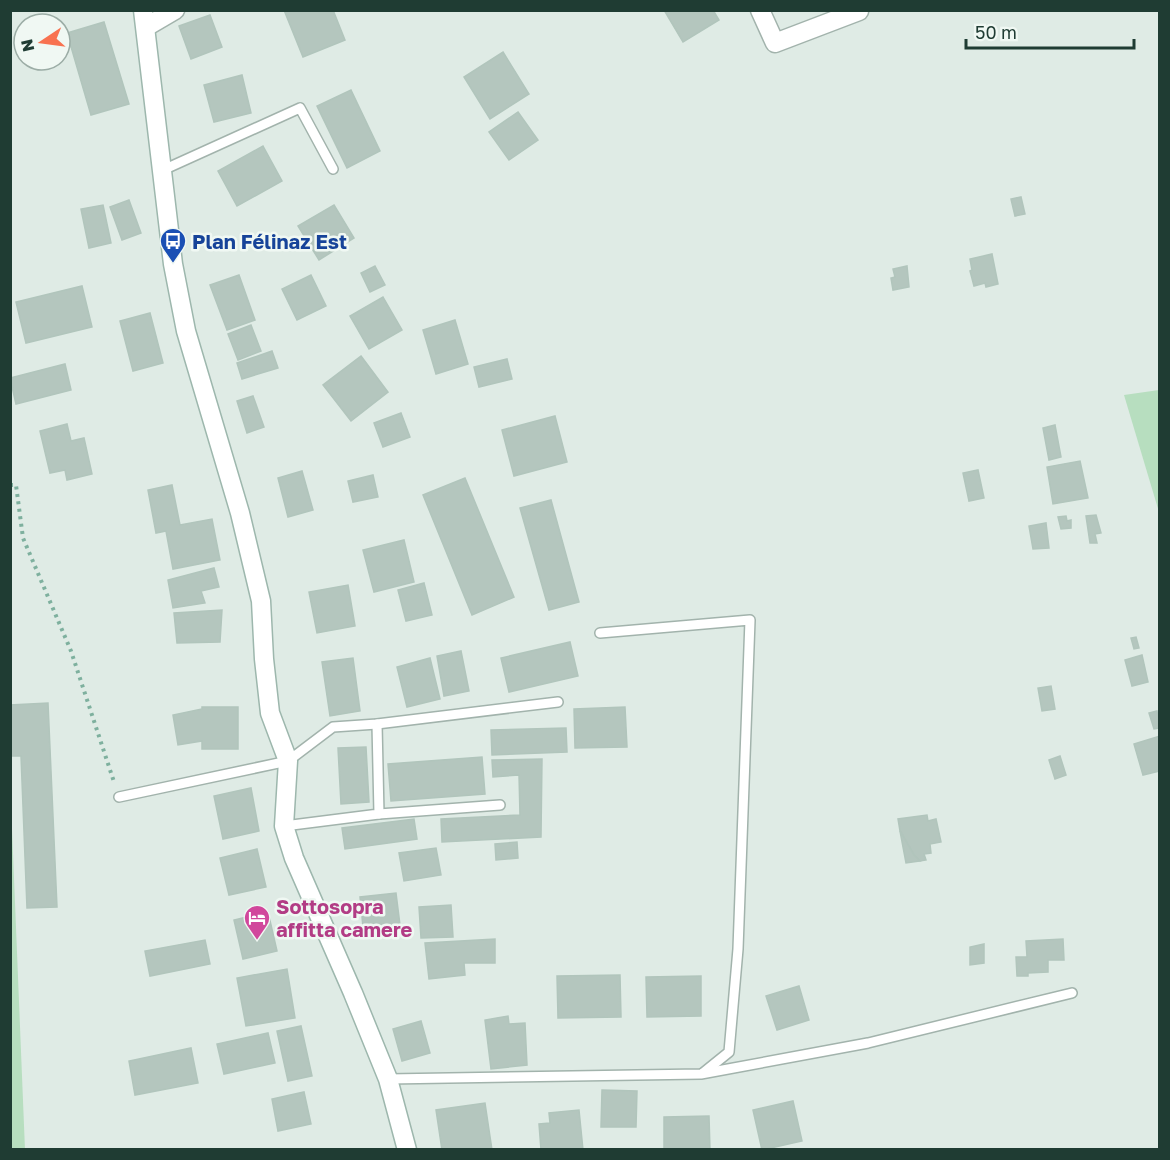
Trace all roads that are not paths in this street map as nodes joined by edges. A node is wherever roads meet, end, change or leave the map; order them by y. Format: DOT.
graph roads {
  1 [pos="175,10"];
  2 [pos="760,10"];
  3 [pos="859,11"];
  4 [pos="144,19"];
  5 [pos="333,169"];
  6 [pos="163,170"];
  7 [pos="600,633"];
  8 [pos="558,702"];
  9 [pos="377,724"];
  10 [pos="288,760"];
  11 [pos="119,797"];
  12 [pos="500,805"];
  13 [pos="379,814"];
  14 [pos="284,826"];
  15 [pos="1072,993"];
  16 [pos="701,1074"];
  17 [pos="388,1079"];
  18 [pos="407,1149"];
  1 -- 4 [label="main road"];
  2 -- 3 [label="main road"];
  4 -- 6 [label="main road"];
  5 -- 6 [label="lane"];
  6 -- 10 [label="main road"];
  7 -- 16 [label="lane"];
  8 -- 9 [label="lane"];
  9 -- 10 [label="lane"];
  9 -- 13 [label="lane"];
  10 -- 11 [label="lane"];
  10 -- 14 [label="main road"];
  12 -- 13 [label="lane"];
  13 -- 14 [label="lane"];
  14 -- 17 [label="main road"];
  15 -- 16 [label="lane"];
  16 -- 17 [label="lane"];
  17 -- 18 [label="main road"];
}
